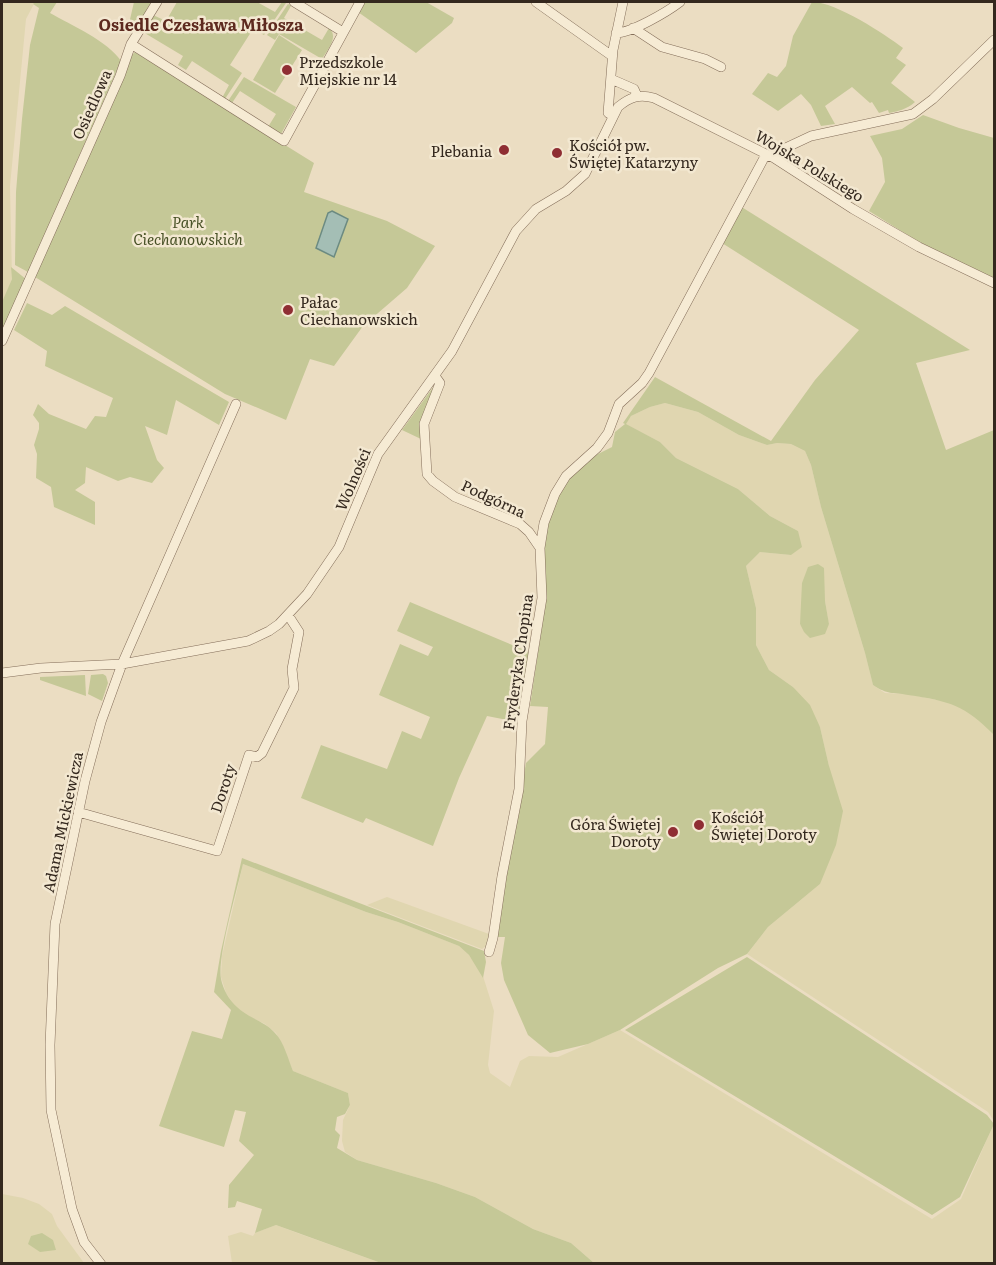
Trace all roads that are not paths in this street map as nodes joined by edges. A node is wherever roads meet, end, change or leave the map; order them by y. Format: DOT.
graph roads {
  1 [pos="157,2"];
  2 [pos="294,2"];
  3 [pos="360,2"];
  4 [pos="536,2"];
  5 [pos="623,2"];
  6 [pos="680,2"];
  7 [pos="633,28"];
  8 [pos="343,32"];
  9 [pos="616,33"];
  10 [pos="994,40"];
  11 [pos="131,44"];
  12 [pos="612,56"];
  13 [pos="722,68"];
  14 [pos="611,79"];
  15 [pos="637,96"];
  16 [pos="613,116"];
  17 [pos="769,155"];
  18 [pos="994,283"];
  19 [pos="2,341"];
  20 [pos="435,376"];
  21 [pos="236,404"];
  22 [pos="540,548"];
  23 [pos="288,615"];
  24 [pos="122,664"];
  25 [pos="2,673"];
  26 [pos="78,812"];
  27 [pos="489,952"];
  28 [pos="101,1263"];
  1 -- 11 [label="street, Osiedlowa"];
  2 -- 8 [label="street"];
  3 -- 8 [label="street"];
  4 -- 12 [label="street"];
  5 -- 9 [label="street"];
  6 -- 7 [label="street"];
  7 -- 9 [label="street"];
  7 -- 13 [label="street"];
  8 -- 11 [label="street"];
  9 -- 12 [label="street"];
  10 -- 17 [label="street"];
  11 -- 19 [label="street, Osiedlowa"];
  12 -- 14 [label="street"];
  14 -- 15 [label="street, Wojska Polskiego"];
  14 -- 16 [label="street, Wolności"];
  15 -- 16 [label="street, Wolności"];
  15 -- 17 [label="street, Wojska Polskiego"];
  16 -- 20 [label="street, Wolności"];
  17 -- 18 [label="street, Wojska Polskiego"];
  17 -- 22 [label="street, Fryderyka Chopina"];
  20 -- 22 [label="street, Podgórna"];
  20 -- 23 [label="street, Wolności"];
  21 -- 24 [label="street, Adama Mickiewicza"];
  22 -- 27 [label="street, Fryderyka Chopina"];
  23 -- 24 [label="street, Wolności"];
  23 -- 26 [label="street, Doroty"];
  24 -- 25 [label="street, Wolności"];
  24 -- 26 [label="street, Adama Mickiewicza"];
  26 -- 28 [label="street, Adama Mickiewicza"];
}
